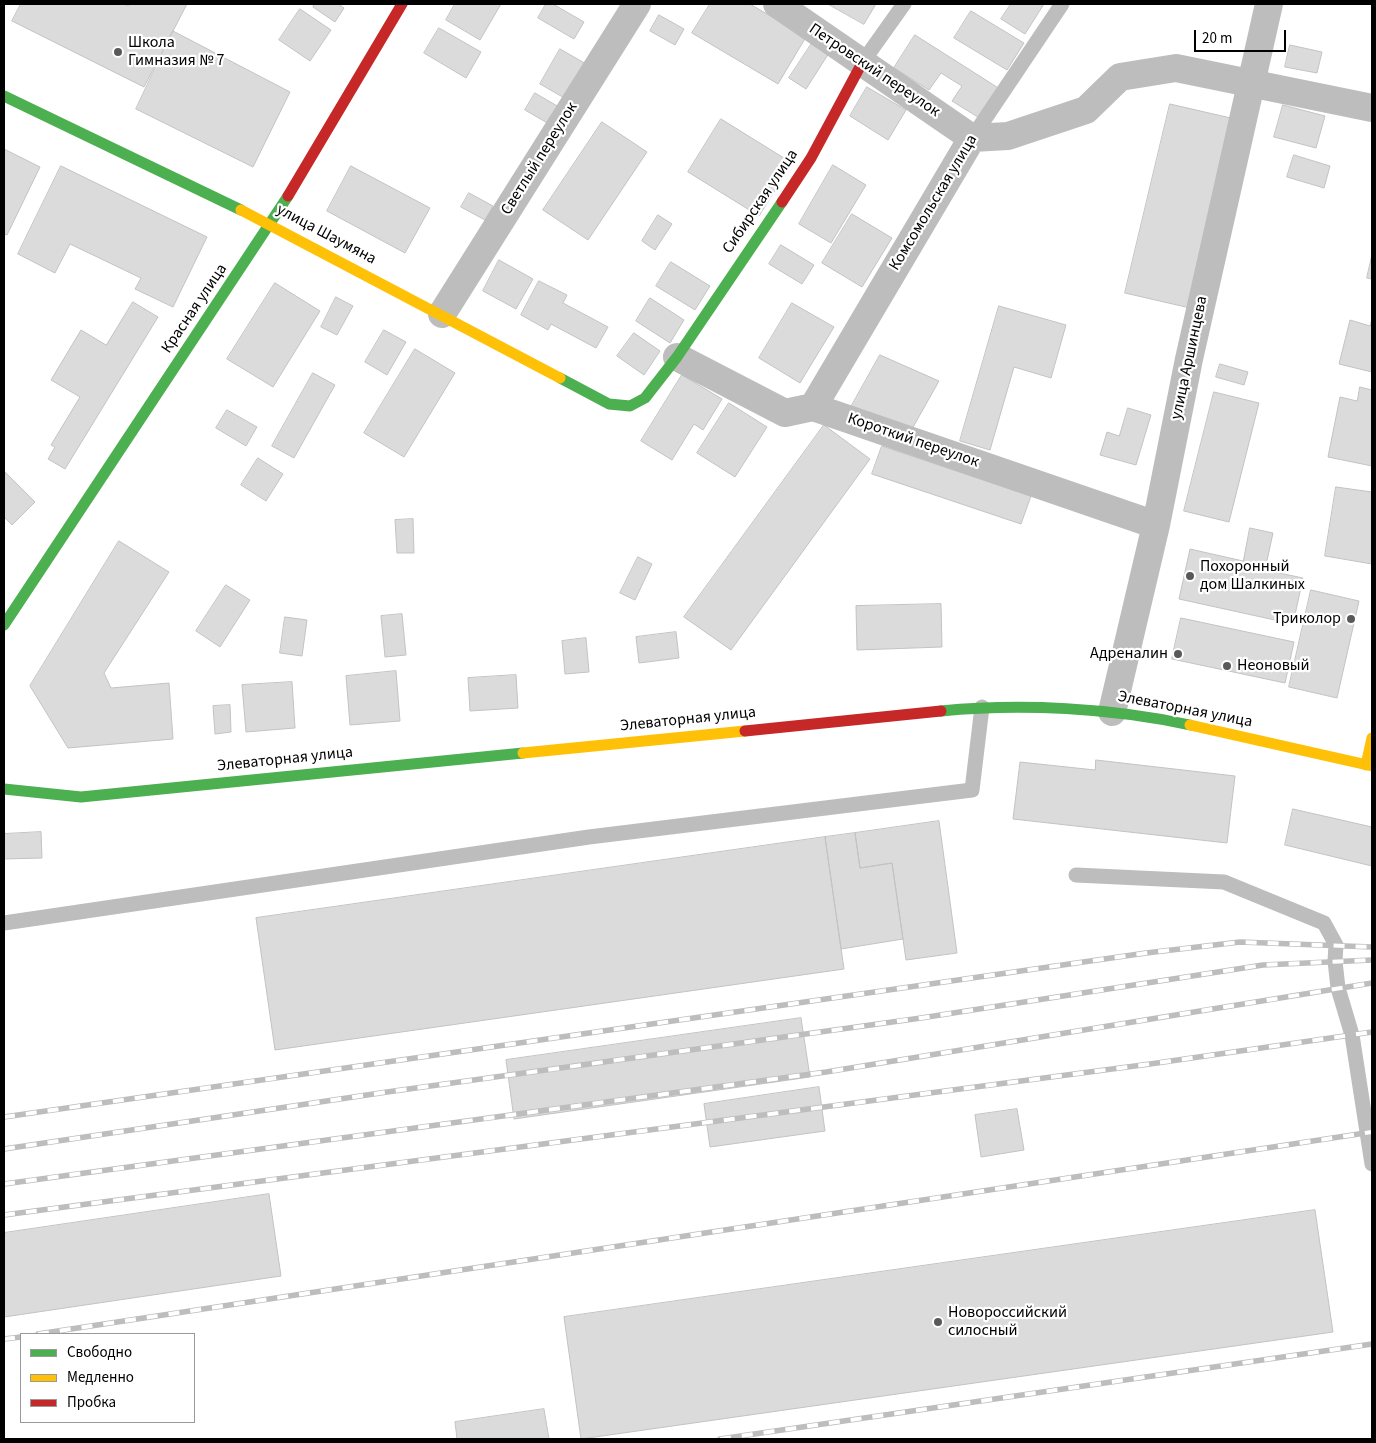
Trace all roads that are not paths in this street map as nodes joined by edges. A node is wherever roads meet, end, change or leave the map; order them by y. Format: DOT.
graph roads {
  1 [pos="402,4"];
  2 [pos="638,4"];
  3 [pos="777,4"];
  4 [pos="904,4"];
  5 [pos="1062,4"];
  6 [pos="1269,4"];
  7 [pos="862,64"];
  8 [pos="1251,82"];
  9 [pos="4,96"];
  10 [pos="1372,108"];
  11 [pos="972,138"];
  12 [pos="271,224"];
  13 [pos="442,314"];
  14 [pos="677,357"];
  15 [pos="630,406"];
  16 [pos="813,406"];
  17 [pos="1156,525"];
  18 [pos="4,625"];
  19 [pos="982,708"];
  20 [pos="1112,712"];
  21 [pos="1372,738"];
  22 [pos="1369,766"];
  23 [pos="4,789"];
  24 [pos="1076,875"];
  25 [pos="4,923"];
  26 [pos="1372,1164"];
  1 -- 12 [label="street, Красная улица"];
  2 -- 13 [label="street, Светлый переулок"];
  3 -- 7 [label="street, Петровский переулок"];
  4 -- 7 [label="lane, Сибирская улица"];
  5 -- 11 [label="lane, Комсомольская улица"];
  6 -- 8 [label="street, улица Аршинцева"];
  7 -- 11 [label="street, Петровский переулок"];
  7 -- 14 [label="street, Сибирская улица"];
  8 -- 10 [label="street"];
  8 -- 11 [label="street"];
  8 -- 17 [label="street, улица Аршинцева"];
  9 -- 12 [label="street, улица Шаумяна"];
  11 -- 16 [label="street, Комсомольская улица"];
  12 -- 13 [label="street, улица Шаумяна"];
  12 -- 18 [label="street, Красная улица"];
  13 -- 15 [label="street, улица Шаумяна"];
  14 -- 15 [label="street, Сибирская улица"];
  14 -- 16 [label="street"];
  16 -- 17 [label="street, Короткий переулок"];
  17 -- 20 [label="street, улица Аршинцева"];
  19 -- 20 [label="street, Элеваторная улица"];
  19 -- 23 [label="street, Элеваторная улица"];
  19 -- 25 [label="lane"];
  20 -- 22 [label="street, Элеваторная улица"];
  21 -- 22 [label="street"];
  24 -- 26 [label="lane"];
}
